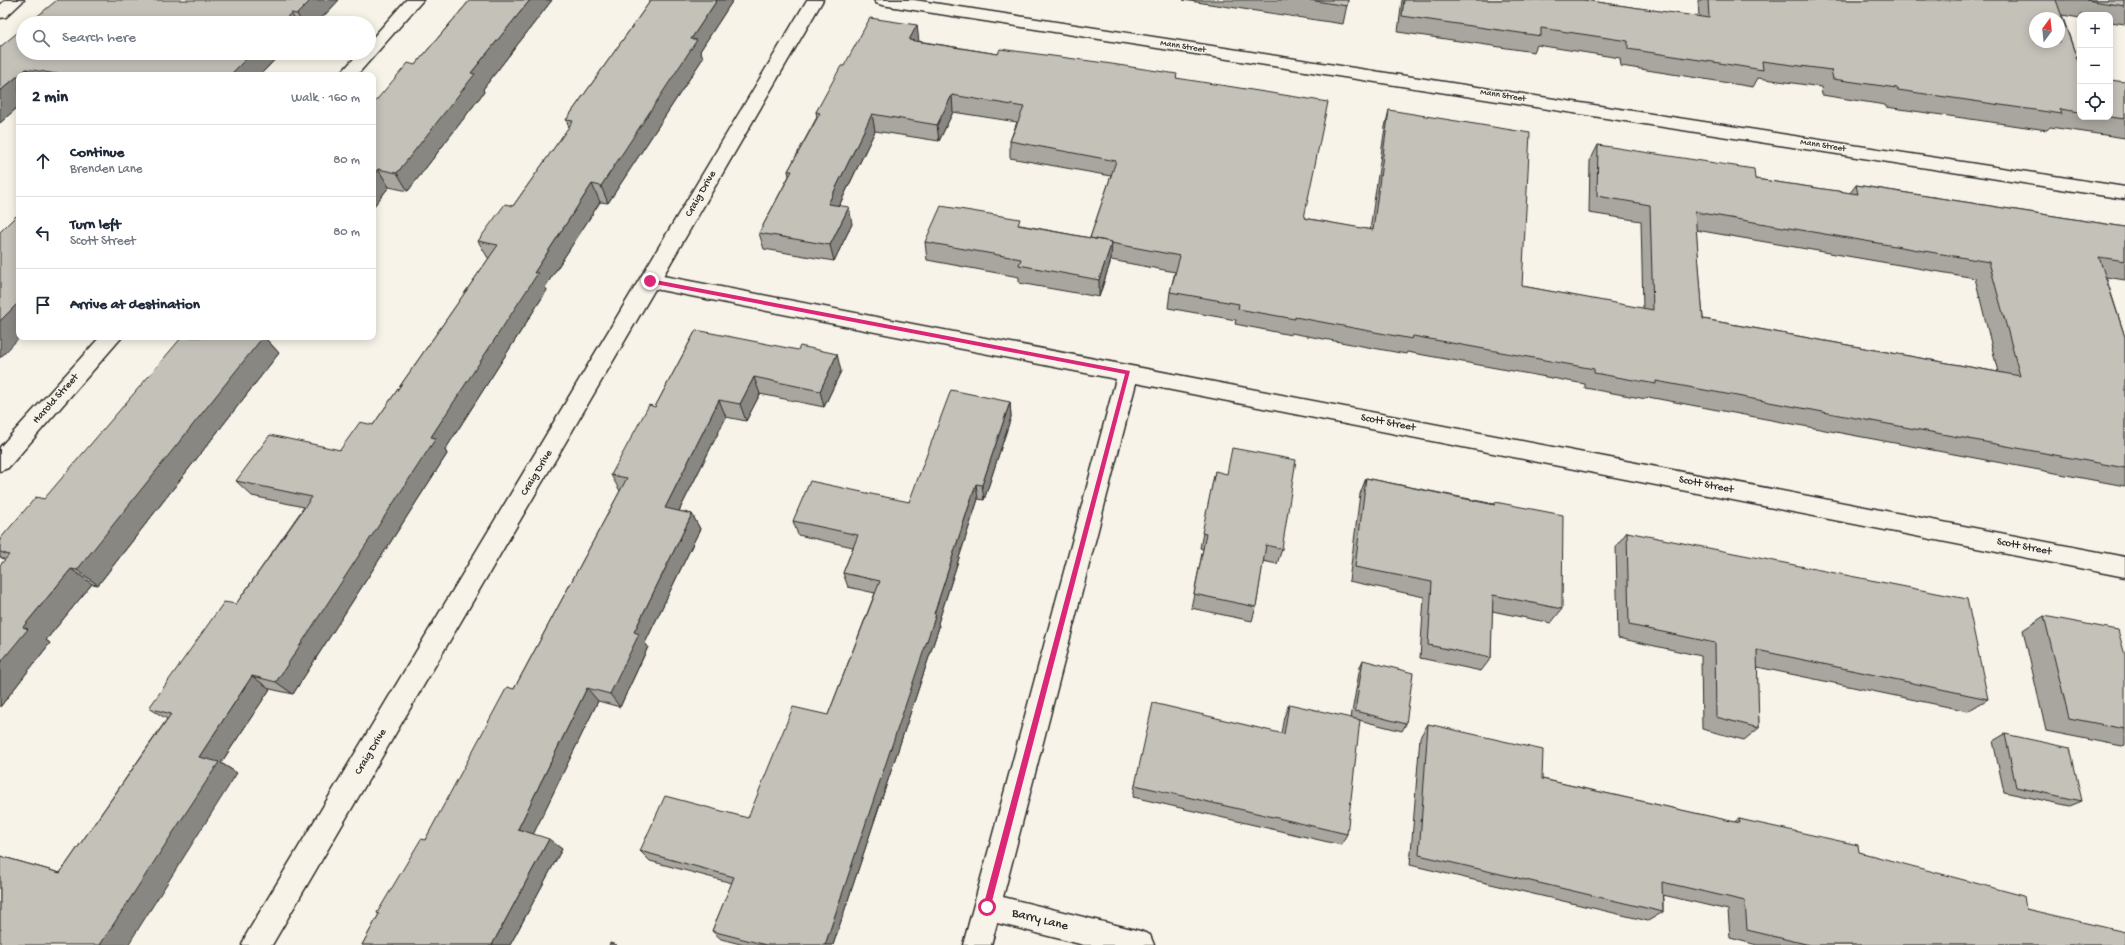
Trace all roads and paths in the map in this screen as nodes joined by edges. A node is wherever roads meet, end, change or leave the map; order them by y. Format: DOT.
graph roads {
  1 [pos="16,0"];
  2 [pos="416,0"];
  3 [pos="815,0"];
  4 [pos="882,0"];
  5 [pos="0,13"];
  6 [pos="376,43"];
  7 [pos="361,60"];
  8 [pos="351,72"];
  9 [pos="2125,193"];
  10 [pos="650,281"];
  11 [pos="109,340"];
  12 [pos="1128,373"];
  13 [pos="0,462"];
  14 [pos="2125,567"];
  15 [pos="987,907"];
  16 [pos="256,945"];
  17 [pos="977,945"];
  18 [pos="1140,945"];
  1 -- 5 [label="street"];
  2 -- 6 [label="street"];
  3 -- 10 [label="street, Craig Drive"];
  4 -- 9 [label="street, Mann Street"];
  7 -- 8 [label="street"];
  10 -- 12 [label="street, Scott Street"];
  10 -- 16 [label="street, Craig Drive"];
  11 -- 13 [label="street, Harold Street"];
  12 -- 14 [label="street, Scott Street"];
  12 -- 15 [label="street"];
  15 -- 17 [label="street"];
  15 -- 18 [label="street, Barry Lane"];
}
